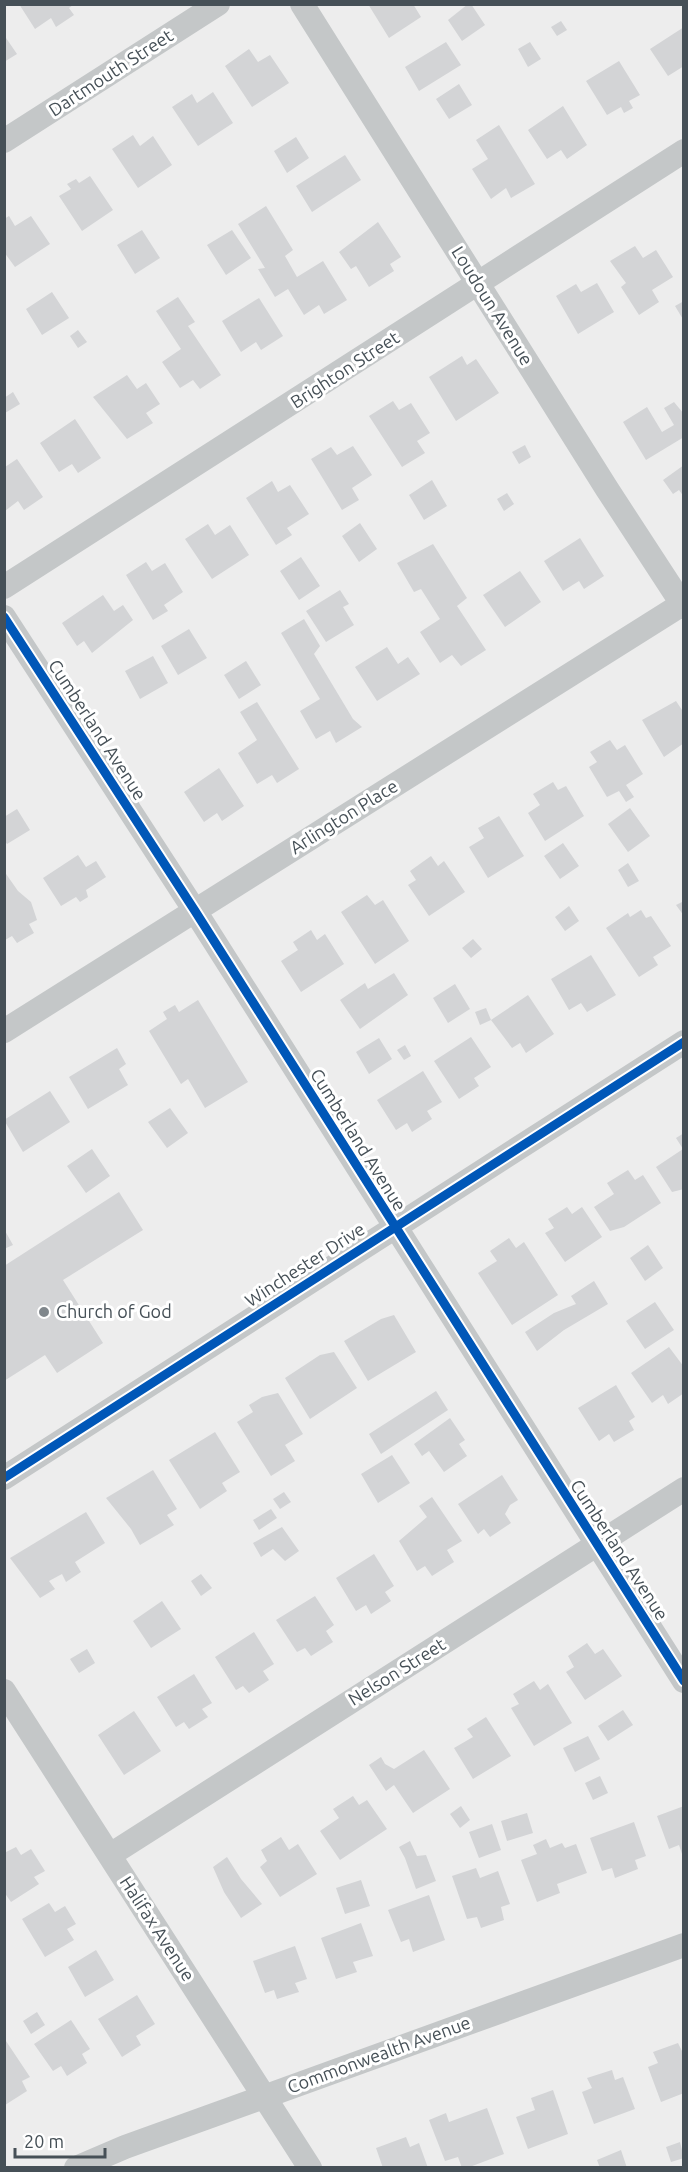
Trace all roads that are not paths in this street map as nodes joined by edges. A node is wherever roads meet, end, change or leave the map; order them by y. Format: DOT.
graph roads {
  1 [pos="218,4"];
  2 [pos="302,4"];
  3 [pos="4,141"];
  4 [pos="684,151"];
  5 [pos="478,283"];
  6 [pos="4,587"];
  7 [pos="683,605"];
  8 [pos="4,617"];
  9 [pos="195,911"];
  10 [pos="4,1031"];
  11 [pos="684,1042"];
  12 [pos="394,1228"];
  13 [pos="4,1478"];
  14 [pos="684,1489"];
  15 [pos="597,1545"];
  16 [pos="684,1681"];
  17 [pos="4,1691"];
  18 [pos="110,1855"];
  19 [pos="684,1945"];
  20 [pos="265,2097"];
  21 [pos="76,2168"];
  22 [pos="310,2168"];
  1 -- 3 [label="street, Dartmouth Street"];
  2 -- 5 [label="street, Loudoun Avenue"];
  4 -- 5 [label="street, Brighton Street"];
  5 -- 6 [label="street, Brighton Street"];
  5 -- 7 [label="street, Loudoun Avenue"];
  7 -- 9 [label="street, Arlington Place"];
  8 -- 9 [label="street, Cumberland Avenue"];
  9 -- 10 [label="street, Arlington Place"];
  9 -- 12 [label="street, Cumberland Avenue"];
  11 -- 12 [label="street, Winchester Drive"];
  12 -- 13 [label="street, Winchester Drive"];
  12 -- 15 [label="street, Cumberland Avenue"];
  14 -- 15 [label="street, Nelson Street"];
  15 -- 16 [label="street, Cumberland Avenue"];
  15 -- 18 [label="street, Nelson Street"];
  17 -- 18 [label="street, Halifax Avenue"];
  18 -- 20 [label="street, Halifax Avenue"];
  19 -- 20 [label="street, Commonwealth Avenue"];
  20 -- 21 [label="street, Commonwealth Avenue"];
  20 -- 22 [label="street, Halifax Avenue"];
}
